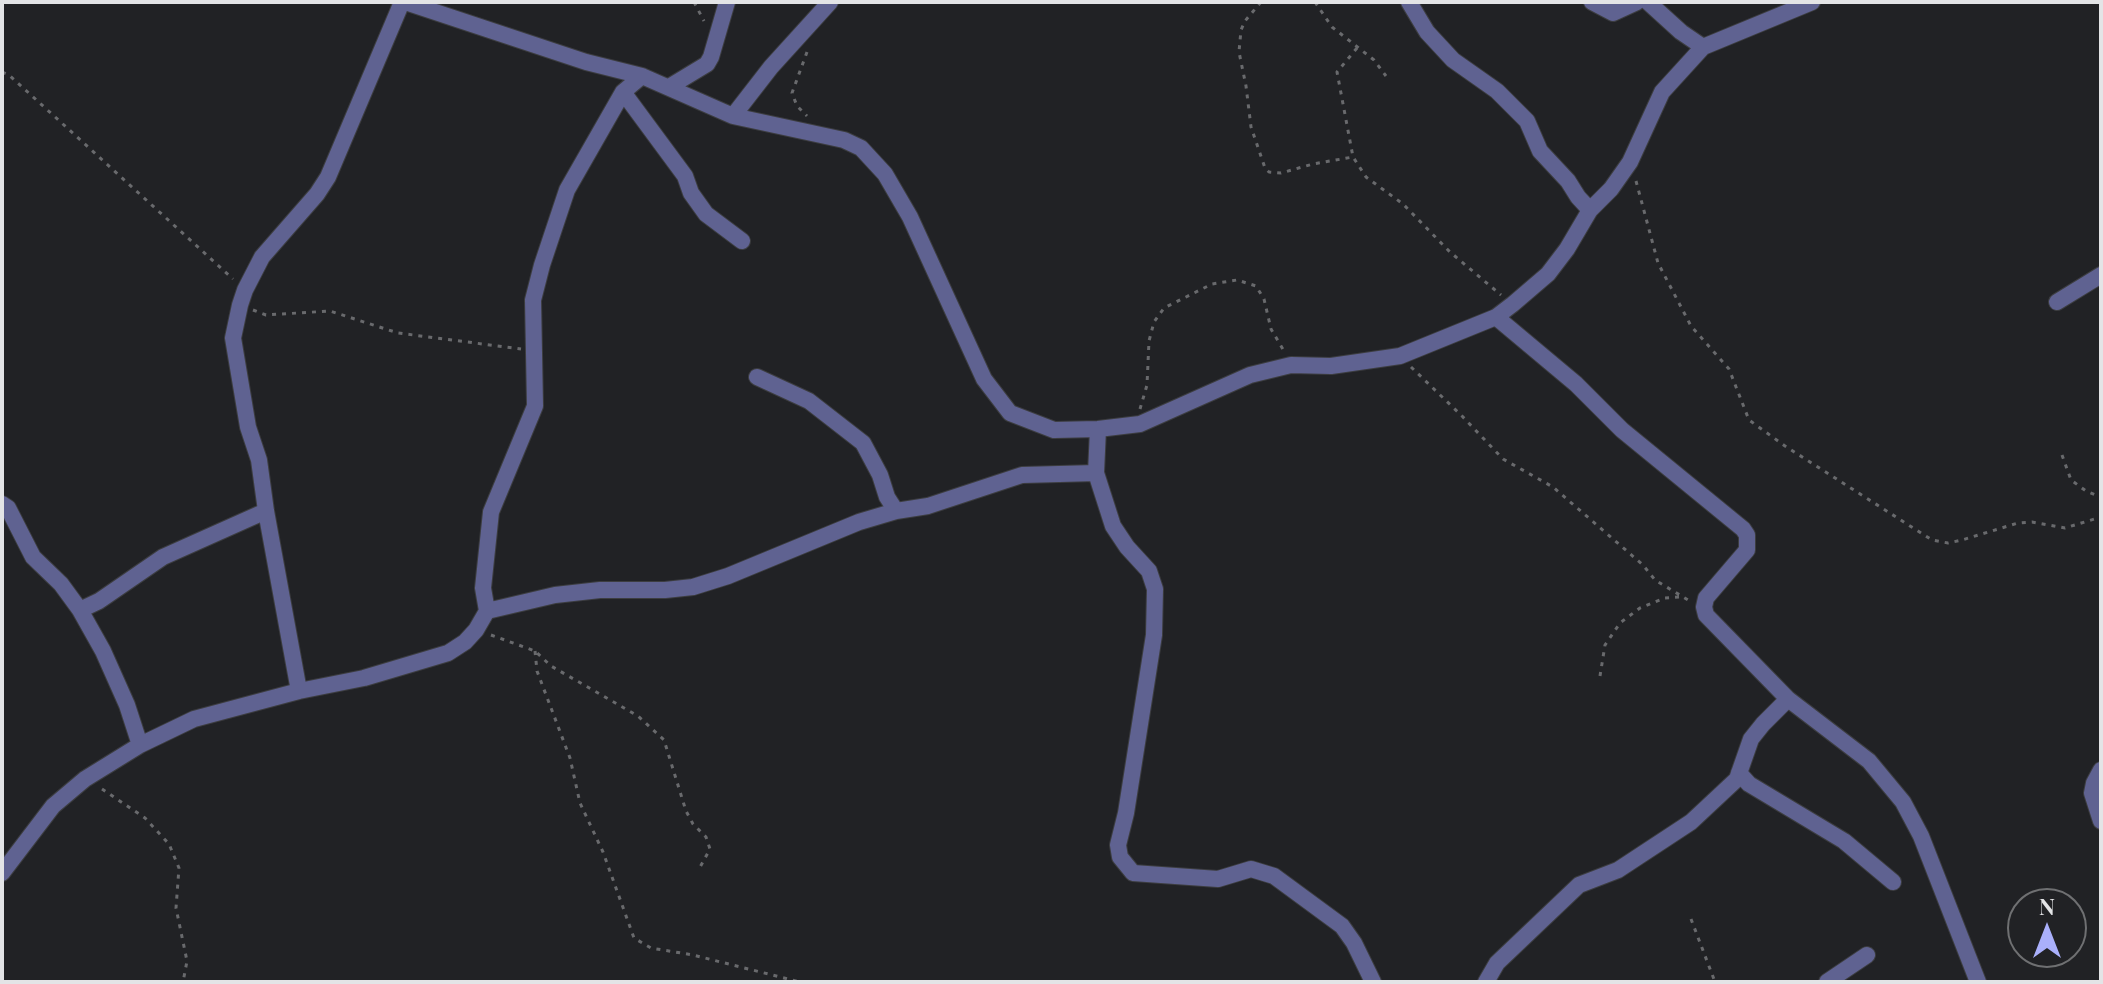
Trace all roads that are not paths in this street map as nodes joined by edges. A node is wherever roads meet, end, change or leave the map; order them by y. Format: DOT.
graph roads {
  1 [pos="403,2"];
  2 [pos="727,2"];
  3 [pos="830,2"];
  4 [pos="1409,2"];
  5 [pos="1592,2"];
  6 [pos="1637,2"];
  7 [pos="1648,2"];
  8 [pos="1812,2"];
  9 [pos="1703,47"];
  10 [pos="642,76"];
  11 [pos="669,87"];
  12 [pos="623,92"];
  13 [pos="733,116"];
  14 [pos="1590,210"];
  15 [pos="742,241"];
  16 [pos="2101,275"];
  17 [pos="2057,302"];
  18 [pos="1496,317"];
  19 [pos="757,377"];
  20 [pos="1098,429"];
  21 [pos="1096,473"];
  22 [pos="2,504"];
  23 [pos="266,511"];
  24 [pos="896,511"];
  25 [pos="80,610"];
  26 [pos="487,611"];
  27 [pos="299,691"];
  28 [pos="1788,699"];
  29 [pos="140,745"];
  30 [pos="2101,770"];
  31 [pos="1739,773"];
  32 [pos="2101,821"];
  33 [pos="2,873"];
  34 [pos="1893,882"];
  35 [pos="1867,955"];
  36 [pos="1373,982"];
  37 [pos="1486,982"];
  38 [pos="1827,982"];
  39 [pos="1978,982"];
  1 -- 10 [label="street"];
  1 -- 23 [label="street"];
  2 -- 11 [label="street"];
  3 -- 13 [label="street"];
  4 -- 14 [label="street"];
  5 -- 6 [label="street"];
  7 -- 9 [label="street"];
  8 -- 9 [label="street"];
  9 -- 14 [label="street"];
  10 -- 11 [label="street"];
  10 -- 12 [label="street"];
  11 -- 13 [label="street"];
  12 -- 15 [label="street"];
  12 -- 26 [label="street"];
  13 -- 20 [label="street"];
  14 -- 18 [label="street"];
  16 -- 17 [label="street"];
  18 -- 20 [label="street"];
  18 -- 28 [label="street"];
  19 -- 24 [label="street"];
  20 -- 21 [label="street"];
  21 -- 24 [label="street"];
  21 -- 36 [label="street"];
  22 -- 25 [label="street"];
  23 -- 25 [label="street"];
  23 -- 27 [label="street"];
  24 -- 26 [label="street"];
  25 -- 29 [label="street"];
  26 -- 27 [label="street"];
  27 -- 29 [label="street"];
  28 -- 31 [label="street"];
  28 -- 39 [label="street"];
  29 -- 33 [label="street"];
  30 -- 32 [label="street"];
  31 -- 34 [label="street"];
  31 -- 37 [label="street"];
  35 -- 38 [label="street"];
}
